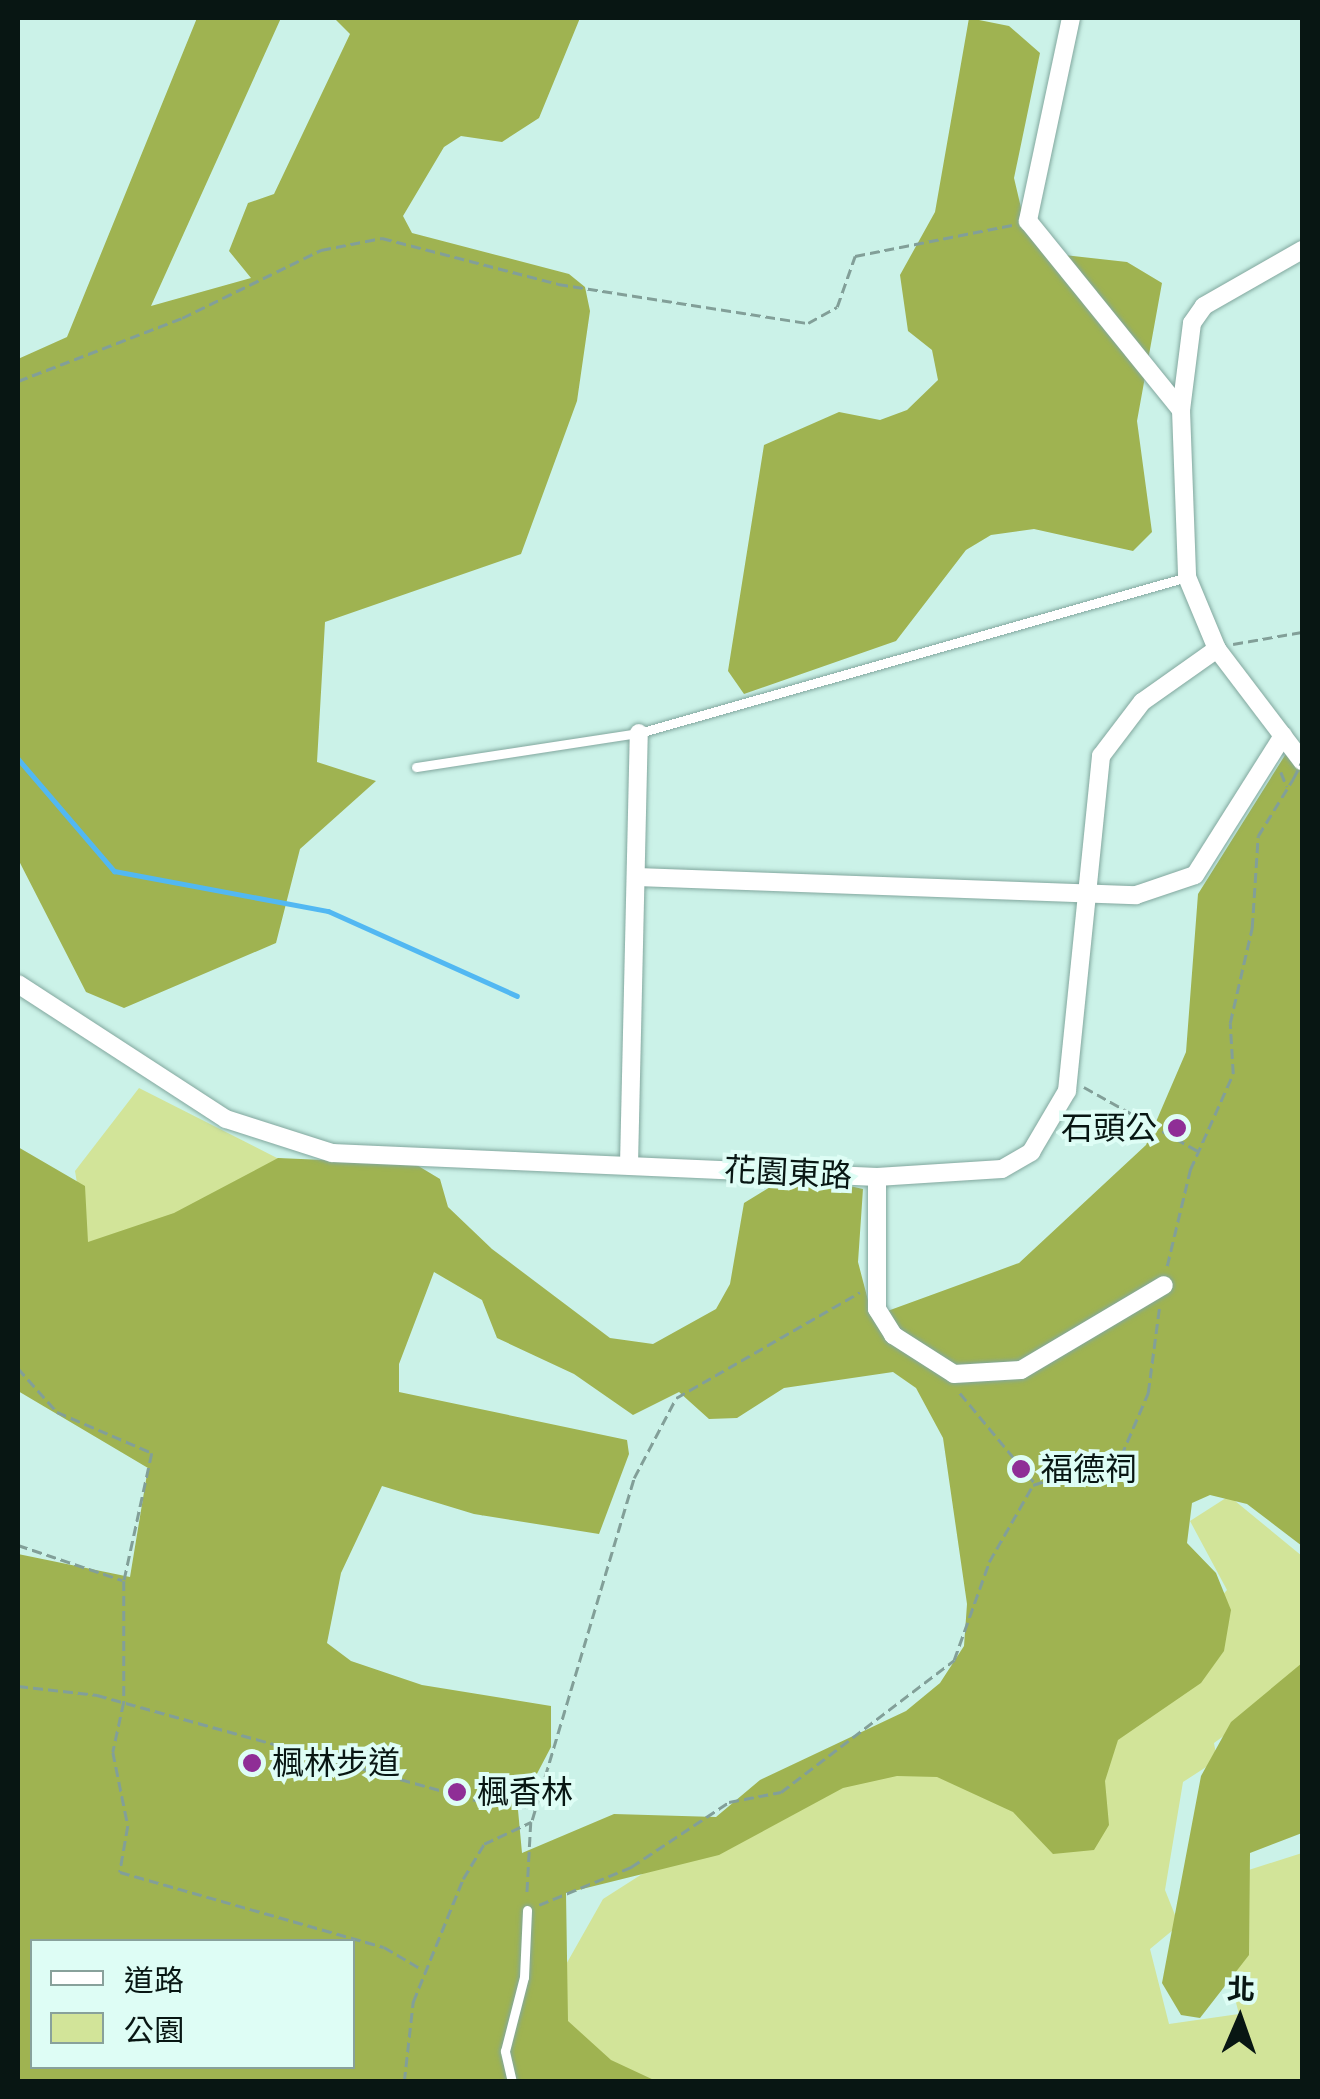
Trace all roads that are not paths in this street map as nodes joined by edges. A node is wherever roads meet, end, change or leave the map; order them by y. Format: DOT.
graph roads {
  1 [pos="1071,18"];
  2 [pos="1302,250"];
  3 [pos="1182,410"];
  4 [pos="1187,577"];
  5 [pos="1218,648"];
  6 [pos="638,733"];
  7 [pos="1283,736"];
  8 [pos="1302,761"];
  9 [pos="416,767"];
  10 [pos="637,877"];
  11 [pos="1084,893"];
  12 [pos="18,984"];
  13 [pos="629,1165"];
  14 [pos="876,1177"];
  15 [pos="1164,1284"];
  16 [pos="527,1910"];
  17 [pos="512,2082"];
  1 -- 3 [label="street"];
  2 -- 3 [label="street"];
  3 -- 4 [label="street"];
  4 -- 5 [label="street"];
  4 -- 6 [label="lane"];
  5 -- 7 [label="street"];
  5 -- 11 [label="street, 花園東路"];
  6 -- 9 [label="lane"];
  6 -- 10 [label="street"];
  7 -- 8 [label="street"];
  7 -- 11 [label="street"];
  10 -- 11 [label="street"];
  10 -- 13 [label="street"];
  11 -- 14 [label="street, 花園東路"];
  12 -- 13 [label="street, 花園東路"];
  13 -- 14 [label="street, 花園東路"];
  14 -- 15 [label="street"];
  16 -- 17 [label="lane"];
}
